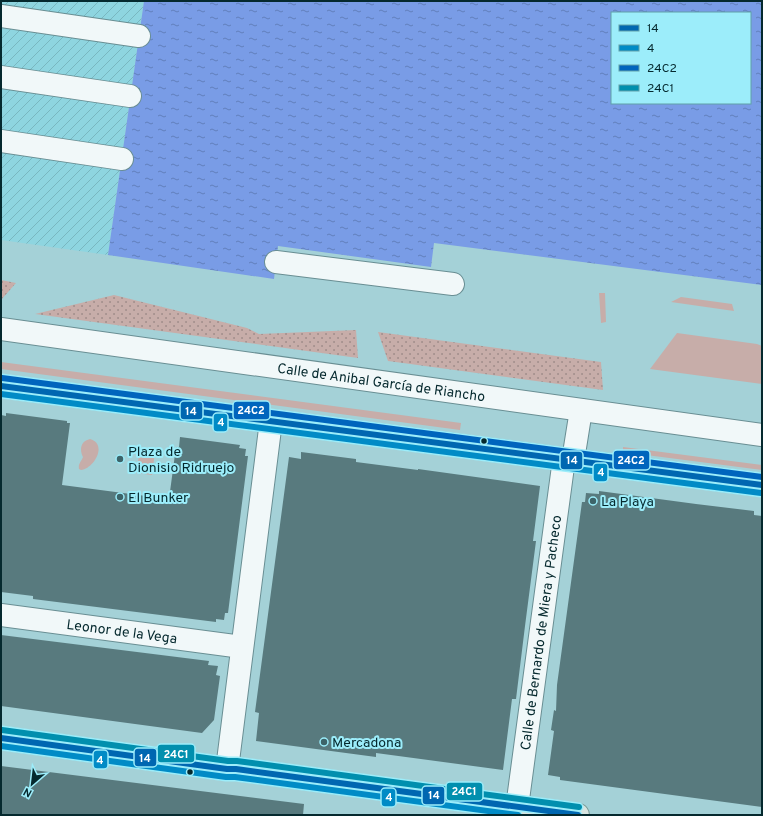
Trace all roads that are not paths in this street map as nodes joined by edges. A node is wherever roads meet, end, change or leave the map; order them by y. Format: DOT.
graph roads {
  1 [pos="1,16"];
  2 [pos="139,36"];
  3 [pos="1,77"];
  4 [pos="130,96"];
  5 [pos="1,141"];
  6 [pos="122,159"];
  7 [pos="276,262"];
  8 [pos="453,284"];
  9 [pos="1,329"];
  10 [pos="1,386"];
  11 [pos="581,410"];
  12 [pos="272,421"];
  13 [pos="762,436"];
  14 [pos="569,460"];
  15 [pos="762,485"];
  16 [pos="1,615"];
  17 [pos="242,647"];
  18 [pos="1,738"];
  19 [pos="227,769"];
  20 [pos="517,807"];
  21 [pos="578,815"];
  1 -- 2 [label="street"];
  3 -- 4 [label="street"];
  5 -- 6 [label="street"];
  7 -- 8 [label="street"];
  9 -- 11 [label="street, Calle de Anibal García de Riancho"];
  10 -- 12 [label="main road"];
  11 -- 13 [label="street, Calle de Anibal García de Riancho"];
  11 -- 14 [label="street, Calle de Bernardo de Miera y Pacheco"];
  12 -- 14 [label="main road"];
  12 -- 17 [label="street"];
  14 -- 15 [label="main road"];
  14 -- 20 [label="street, Calle de Bernardo de Miera y Pacheco"];
  16 -- 17 [label="street, Leonor de la Vega"];
  17 -- 19 [label="street"];
  18 -- 19 [label="main road"];
  19 -- 20 [label="main road"];
  20 -- 21 [label="main road"];
}
